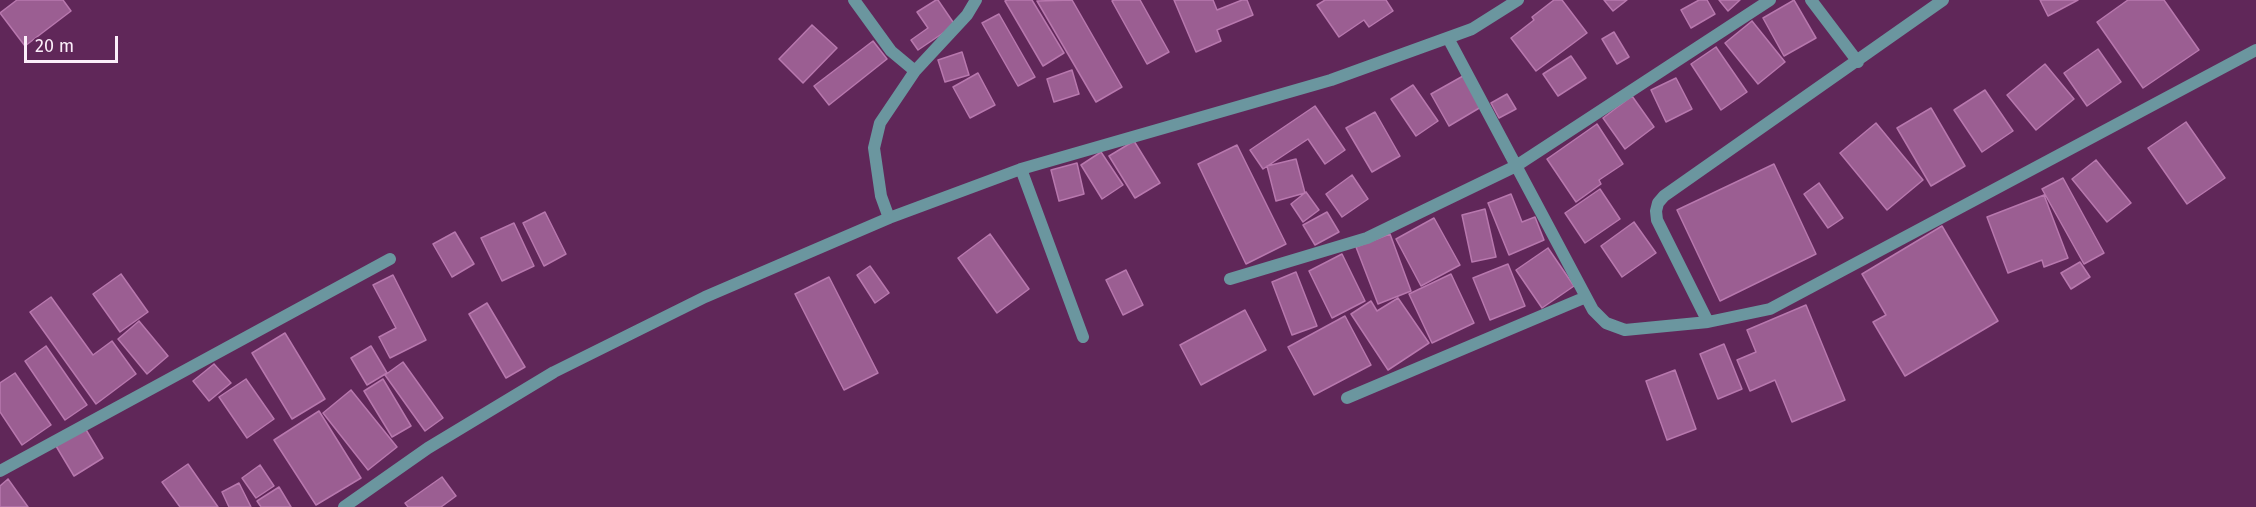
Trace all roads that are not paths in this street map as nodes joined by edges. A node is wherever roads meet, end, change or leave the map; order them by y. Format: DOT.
graph roads {
  1 [pos="854,0"];
  2 [pos="976,0"];
  3 [pos="1518,0"];
  4 [pos="1770,0"];
  5 [pos="1811,0"];
  6 [pos="1943,0"];
  7 [pos="1448,38"];
  8 [pos="2256,50"];
  9 [pos="1858,62"];
  10 [pos="915,71"];
  11 [pos="1516,166"];
  12 [pos="1021,169"];
  13 [pos="889,218"];
  14 [pos="390,259"];
  15 [pos="1230,279"];
  16 [pos="1586,297"];
  17 [pos="1708,322"];
  18 [pos="1083,337"];
  19 [pos="1347,398"];
  20 [pos="0,471"];
  21 [pos="344,507"];
  1 -- 10 [label="street"];
  2 -- 10 [label="street"];
  3 -- 7 [label="street"];
  4 -- 11 [label="street"];
  5 -- 9 [label="street"];
  6 -- 9 [label="street"];
  7 -- 11 [label="street"];
  7 -- 12 [label="street"];
  8 -- 17 [label="street"];
  9 -- 17 [label="street"];
  10 -- 13 [label="street"];
  11 -- 15 [label="street"];
  11 -- 16 [label="street"];
  12 -- 13 [label="street"];
  12 -- 18 [label="street"];
  13 -- 21 [label="street"];
  14 -- 20 [label="street"];
  16 -- 17 [label="street"];
  16 -- 19 [label="street"];
}
